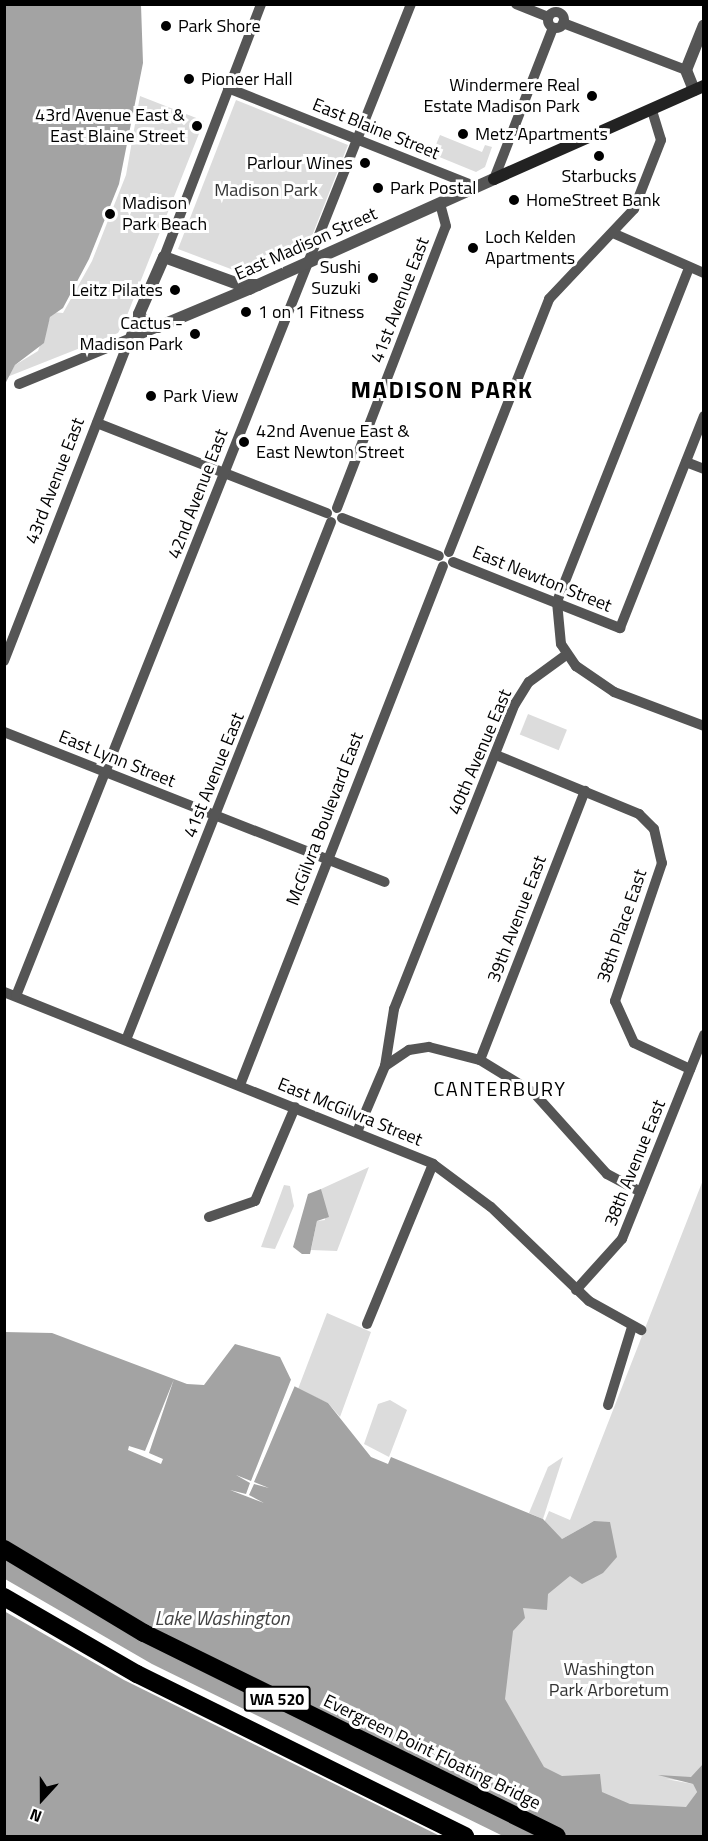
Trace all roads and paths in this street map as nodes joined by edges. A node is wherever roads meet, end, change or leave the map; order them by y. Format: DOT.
graph roads {
  1 [pos="261,4"];
  2 [pos="411,4"];
  3 [pos="516,4"];
  4 [pos="557,17"];
  5 [pos="704,25"];
  6 [pos="686,70"];
  7 [pos="228,88"];
  8 [pos="699,88"];
  9 [pos="652,110"];
  10 [pos="359,140"];
  11 [pos="494,179"];
  12 [pos="477,187"];
  13 [pos="440,203"];
  14 [pos="615,234"];
  15 [pos="164,257"];
  16 [pos="312,259"];
  17 [pos="689,268"];
  18 [pos="704,273"];
  19 [pos="224,279"];
  20 [pos="258,285"];
  21 [pos="222,300"];
  22 [pos="139,314"];
  23 [pos="158,327"];
  24 [pos="129,339"];
  25 [pos="19,384"];
  26 [pos="704,416"];
  27 [pos="97,423"];
  28 [pos="686,462"];
  29 [pos="704,469"];
  30 [pos="224,473"];
  31 [pos="334,515"];
  32 [pos="446,559"];
  33 [pos="557,602"];
  34 [pos="566,655"];
  35 [pos="4,661"];
  36 [pos="704,726"];
  37 [pos="4,732"];
  38 [pos="496,754"];
  39 [pos="106,772"];
  40 [pos="585,791"];
  41 [pos="215,816"];
  42 [pos="328,860"];
  43 [pos="384,882"];
  44 [pos="4,992"];
  45 [pos="16,996"];
  46 [pos="704,1035"];
  47 [pos="126,1040"];
  48 [pos="480,1060"];
  49 [pos="385,1066"];
  50 [pos="690,1069"];
  51 [pos="240,1085"];
  52 [pos="295,1107"];
  53 [pos="357,1132"];
  54 [pos="434,1164"];
  55 [pos="641,1192"];
  56 [pos="209,1217"];
  57 [pos="576,1290"];
  58 [pos="366,1324"];
  59 [pos="608,1405"];
  60 [pos="4,1549"];
  61 [pos="4,1596"];
  62 [pos="465,1836"];
  63 [pos="557,1836"];
  1 -- 7 [label="street, 43rd Avenue East"];
  2 -- 10 [label="street, 42nd Avenue East"];
  3 -- 4 [label="street"];
  4 -- 6 [label="street"];
  4 -- 11 [label="street"];
  5 -- 6 [label="street"];
  6 -- 8 [label="street"];
  7 -- 10 [label="street, East Blaine Street"];
  7 -- 15 [label="street, 43rd Avenue East"];
  8 -- 9 [label="main road, East Madison Street"];
  9 -- 11 [label="main road, East Madison Street"];
  9 -- 14 [label="street, McGilvra Boulevard East"];
  10 -- 12 [label="street, East Blaine Street"];
  10 -- 16 [label="street, 42nd Avenue East"];
  11 -- 12 [label="street, East Madison Street"];
  12 -- 13 [label="street, East Madison Street"];
  13 -- 16 [label="street, East Madison Street"];
  13 -- 31 [label="street, 41st Avenue East"];
  14 -- 17 [label="street"];
  14 -- 32 [label="street, McGilvra Boulevard East"];
  15 -- 19 [label="street"];
  15 -- 22 [label="street, 43rd Avenue East"];
  16 -- 20 [label="street, East Madison Street"];
  16 -- 30 [label="street, 42nd Avenue East"];
  17 -- 18 [label="street"];
  17 -- 33 [label="street"];
  19 -- 20 [label="street"];
  19 -- 21 [label="street"];
  20 -- 21 [label="street, East Madison Street"];
  21 -- 23 [label="street, East Madison Street"];
  22 -- 23 [label="street"];
  22 -- 24 [label="street, 43rd Avenue East"];
  23 -- 24 [label="street, East Madison Street"];
  24 -- 25 [label="street, East Madison Street"];
  24 -- 27 [label="street, 43rd Avenue East"];
  26 -- 28 [label="street"];
  27 -- 30 [label="street, East Newton Street"];
  27 -- 35 [label="street, 43rd Avenue East"];
  28 -- 29 [label="street"];
  28 -- 33 [label="street, East Newton Street"];
  30 -- 31 [label="street, East Newton Street"];
  30 -- 39 [label="street, 42nd Avenue East"];
  31 -- 32 [label="street, East Newton Street"];
  31 -- 41 [label="street, 41st Avenue East"];
  32 -- 33 [label="street, East Newton Street"];
  32 -- 42 [label="street, McGilvra Boulevard East"];
  33 -- 34 [label="street"];
  34 -- 36 [label="street"];
  34 -- 38 [label="street, 40th Avenue East"];
  37 -- 39 [label="street, East Lynn Street"];
  38 -- 40 [label="street"];
  38 -- 49 [label="street, 40th Avenue East"];
  39 -- 41 [label="street, East Lynn Street"];
  39 -- 45 [label="street, 42nd Avenue East"];
  40 -- 48 [label="street, 39th Avenue East"];
  40 -- 50 [label="street, 38th Place East"];
  41 -- 42 [label="street, East Lynn Street"];
  41 -- 47 [label="street, 41st Avenue East"];
  42 -- 43 [label="street, East Lynn Street"];
  42 -- 51 [label="street, McGilvra Boulevard East"];
  44 -- 45 [label="street, East McGilvra Street"];
  45 -- 47 [label="street, East McGilvra Street"];
  46 -- 50 [label="street, 38th Avenue East"];
  47 -- 51 [label="street, East McGilvra Street"];
  48 -- 49 [label="street"];
  48 -- 55 [label="street"];
  49 -- 53 [label="street, 40th Avenue East"];
  50 -- 55 [label="street, 38th Avenue East"];
  51 -- 52 [label="street, East McGilvra Street"];
  52 -- 53 [label="street, East McGilvra Street"];
  52 -- 56 [label="street"];
  53 -- 54 [label="street, East McGilvra Street"];
  54 -- 57 [label="street, East McGilvra Street"];
  54 -- 58 [label="street"];
  55 -- 57 [label="street, 38th Avenue East"];
  57 -- 59 [label="street, East McGilvra Street"];
  60 -- 63 [label="highway, Evergreen Point Floating Bridge / WA 520"];
  61 -- 62 [label="highway, WA 520"];
}
